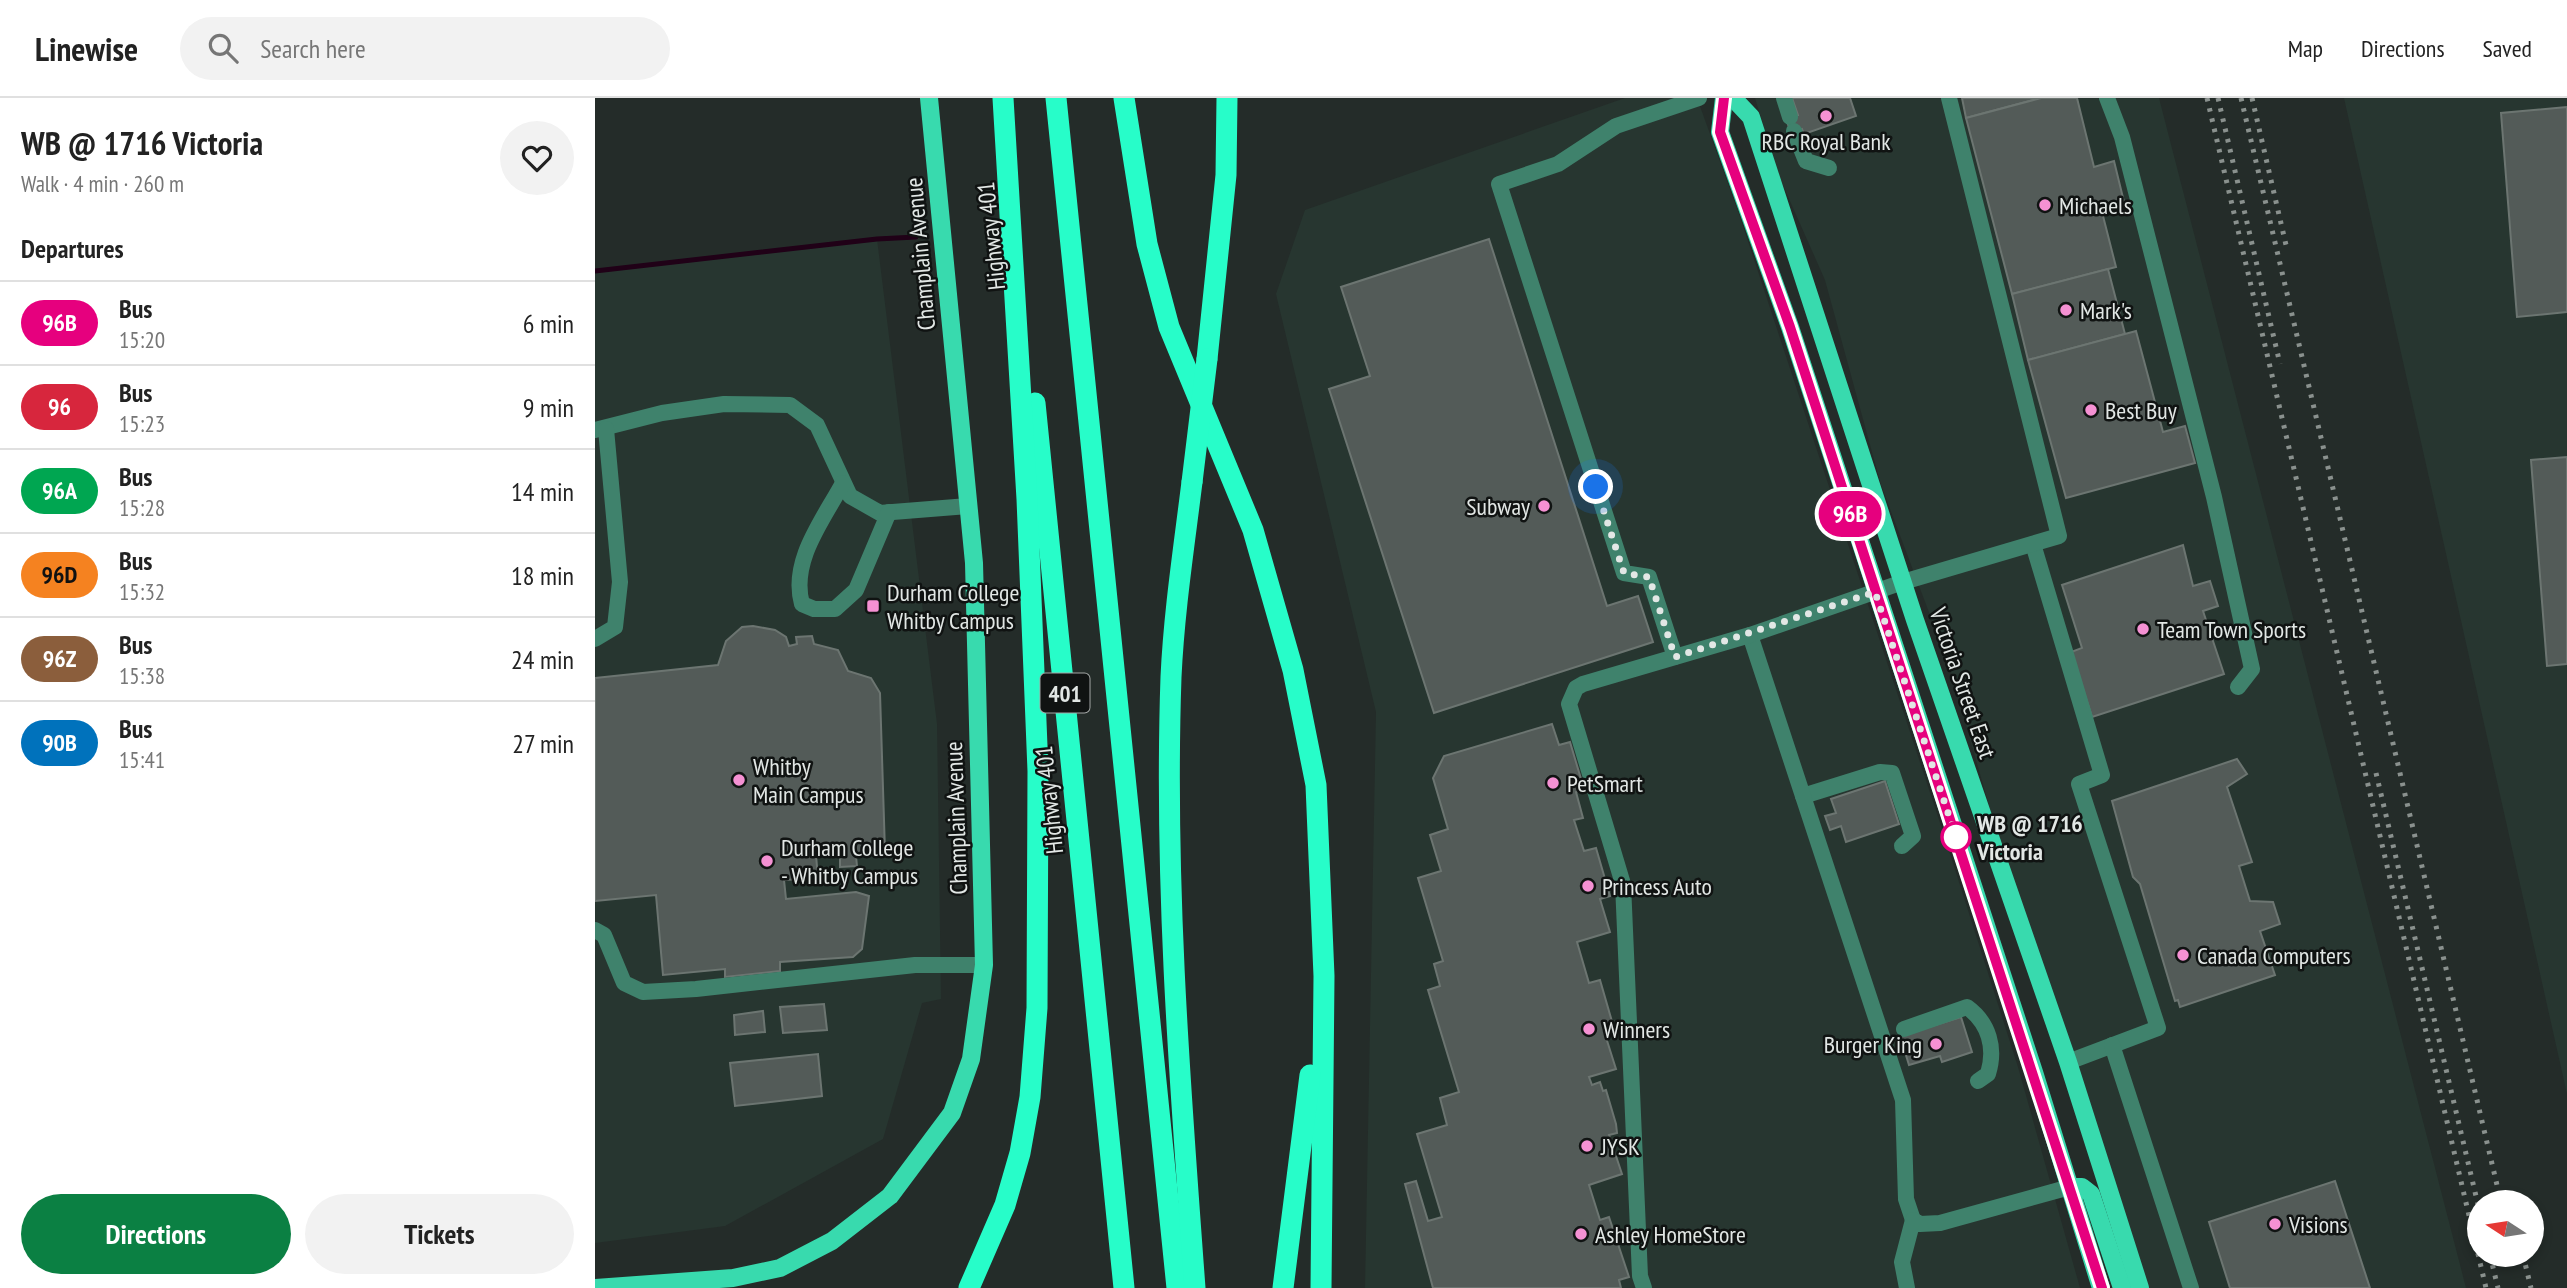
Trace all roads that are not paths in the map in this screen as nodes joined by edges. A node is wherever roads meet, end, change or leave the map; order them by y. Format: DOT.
graph roads {
  1 [pos="929,98"];
  2 [pos="1003,98"];
  3 [pos="1056,98"];
  4 [pos="1124,98"];
  5 [pos="1227,98"];
  6 [pos="1699,98"];
  7 [pos="1724,98"];
  8 [pos="1733,98"];
  9 [pos="1784,98"];
  10 [pos="1949,98"];
  11 [pos="2107,98"];
  12 [pos="1829,168"];
  13 [pos="601,430"];
  14 [pos="843,482"];
  15 [pos="968,506"];
  16 [pos="889,512"];
  17 [pos="2033,544"];
  18 [pos="1902,582"];
  19 [pos="1875,592"];
  20 [pos="1750,635"];
  21 [pos="595,639"];
  22 [pos="1675,657"];
  23 [pos="2238,687"];
  24 [pos="1803,796"];
  25 [pos="1902,846"];
  26 [pos="595,930"];
  27 [pos="984,965"];
  28 [pos="1324,976"];
  29 [pos="1904,1029"];
  30 [pos="2112,1045"];
  31 [pos="2068,1062"];
  32 [pos="1978,1081"];
  33 [pos="2070,1186"];
  34 [pos="1913,1220"];
  35 [pos="595,1288"];
  36 [pos="969,1288"];
  37 [pos="1124,1288"];
  38 [pos="1177,1288"];
  39 [pos="1195,1288"];
  40 [pos="1283,1288"];
  41 [pos="1321,1288"];
  42 [pos="1644,1288"];
  43 [pos="1907,1288"];
  44 [pos="2101,1288"];
  45 [pos="2122,1288"];
  46 [pos="2140,1288"];
  47 [pos="2191,1288"];
  1 -- 15 [label="main road, Champlain Avenue"];
  2 -- 36 [label="highway"];
  2 -- 37 [label="highway, Highway 401 / 401"];
  3 -- 38 [label="highway, 401"];
  4 -- 28 [label="highway"];
  5 -- 39 [label="highway, bridge"];
  6 -- 22 [label="lane"];
  7 -- 19 [label="main road"];
  8 -- 18 [label="main road, Victoria Street East"];
  9 -- 12 [label="lane"];
  10 -- 17 [label="lane"];
  11 -- 23 [label="lane"];
  13 -- 14 [label="lane"];
  13 -- 21 [label="lane"];
  14 -- 16 [label="lane"];
  14 -- 16 [label="lane"];
  15 -- 16 [label="lane"];
  15 -- 27 [label="main road, Champlain Avenue"];
  17 -- 18 [label="lane"];
  17 -- 30 [label="lane"];
  18 -- 19 [label="lane"];
  18 -- 31 [label="main road, Victoria Street East"];
  19 -- 20 [label="lane"];
  19 -- 33 [label="main road"];
  20 -- 22 [label="lane"];
  20 -- 24 [label="lane"];
  22 -- 42 [label="lane"];
  24 -- 25 [label="lane"];
  24 -- 34 [label="lane"];
  26 -- 27 [label="lane"];
  27 -- 35 [label="main road, Champlain Avenue"];
  28 -- 40 [label="highway"];
  28 -- 41 [label="highway"];
  29 -- 32 [label="lane"];
  30 -- 31 [label="lane"];
  30 -- 47 [label="lane"];
  31 -- 46 [label="main road, Victoria Street East"];
  33 -- 34 [label="lane"];
  33 -- 44 [label="main road"];
  33 -- 45 [label="main road"];
  34 -- 43 [label="lane"];
}
